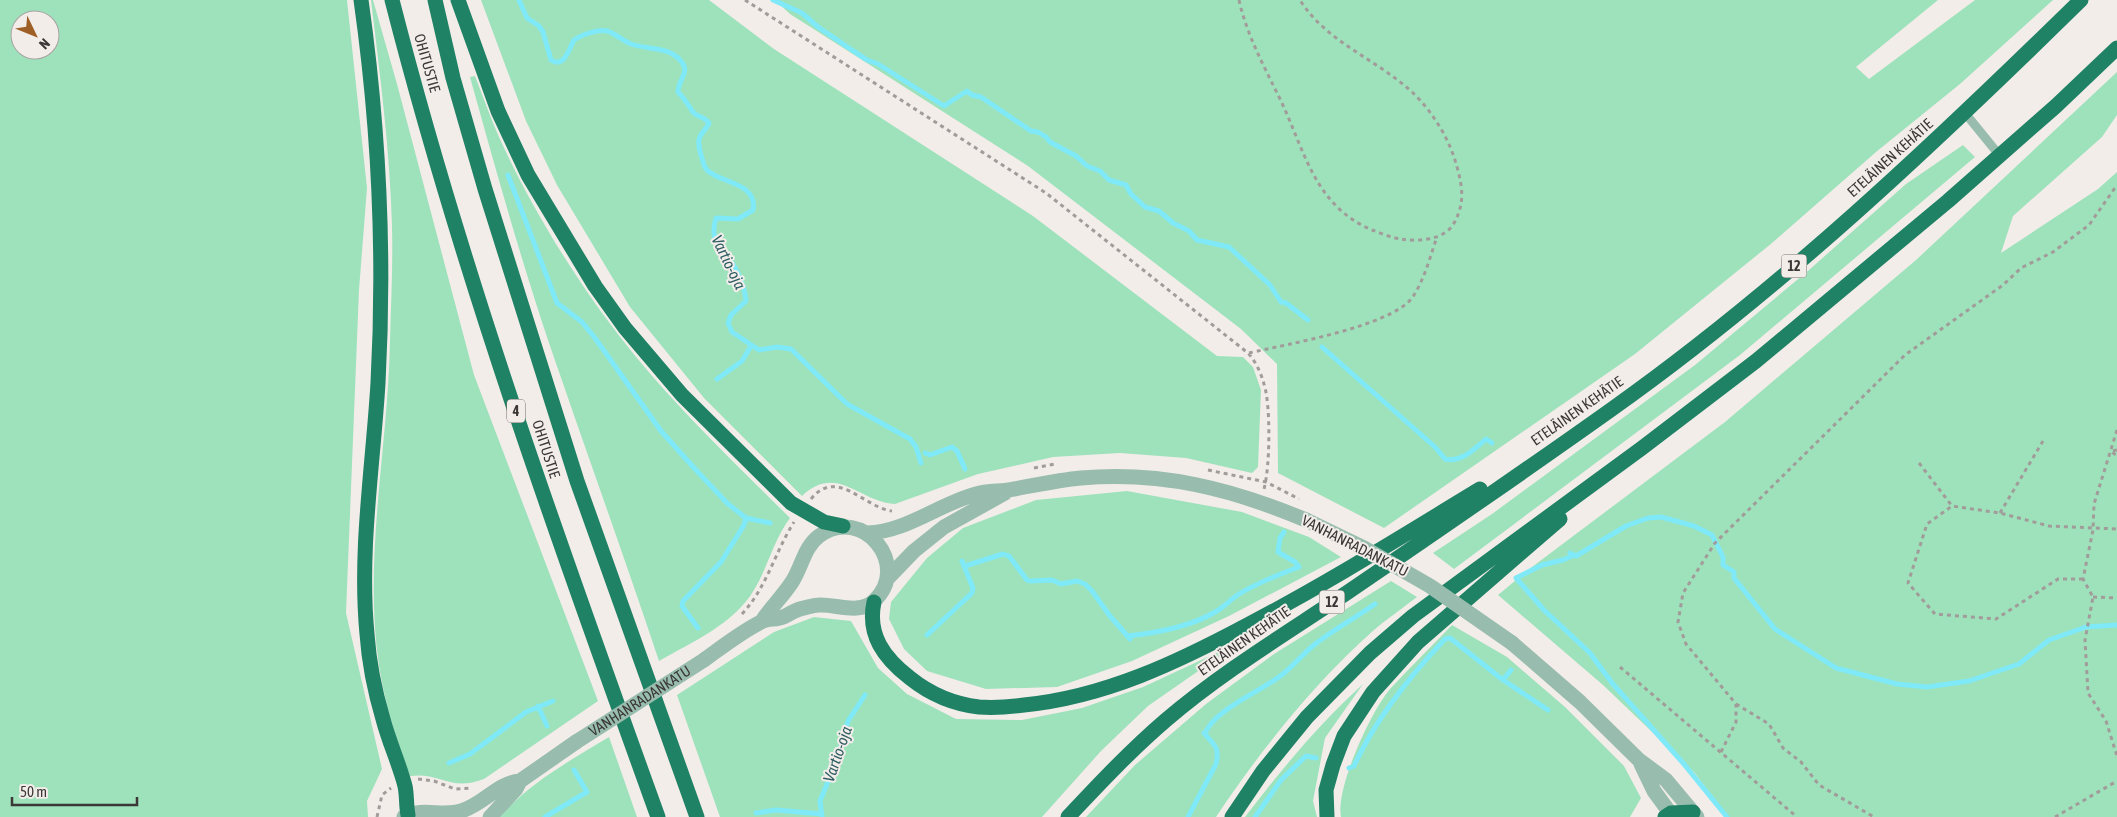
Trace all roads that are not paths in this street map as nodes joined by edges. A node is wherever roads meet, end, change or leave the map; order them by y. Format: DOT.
graph roads {
  1 [pos="361,0"];
  2 [pos="392,0"];
  3 [pos="435,0"];
  4 [pos="458,0"];
  5 [pos="2081,0"];
  6 [pos="2117,48"];
  7 [pos="1965,113"];
  8 [pos="2000,156"];
  9 [pos="1614,408"];
  10 [pos="1642,448"];
  11 [pos="1011,490"];
  12 [pos="843,526"];
  13 [pos="867,533"];
  14 [pos="887,579"];
  15 [pos="874,602"];
  16 [pos="762,621"];
  17 [pos="1639,760"];
  18 [pos="520,781"];
  19 [pos="1694,815"];
  20 [pos="407,816"];
  21 [pos="1670,816"];
  22 [pos="490,817"];
  23 [pos="658,817"];
  24 [pos="697,817"];
  25 [pos="1068,817"];
  26 [pos="1232,817"];
  27 [pos="1327,817"];
  1 -- 20 [label="highway"];
  2 -- 23 [label="highway, OHITUSTIE / 4"];
  3 -- 24 [label="highway, OHITUSTIE"];
  4 -- 12 [label="highway"];
  5 -- 7 [label="highway, ETELÄINEN KEHÄTIE / 12"];
  6 -- 8 [label="highway"];
  7 -- 8 [label="lane"];
  7 -- 9 [label="highway, ETELÄINEN KEHÄTIE / 12"];
  8 -- 10 [label="highway"];
  9 -- 15 [label="highway"];
  9 -- 25 [label="highway, ETELÄINEN KEHÄTIE / 12"];
  10 -- 26 [label="highway"];
  10 -- 27 [label="highway"];
  11 -- 13 [label="street, VANHANRADANKATU"];
  11 -- 14 [label="street, VANHANRADANKATU"];
  11 -- 17 [label="street, VANHANRADANKATU, bridge"];
  12 -- 13 [label="street, VANHANRADANKATU"];
  12 -- 16 [label="street, VANHANRADANKATU"];
  13 -- 14 [label="street"];
  14 -- 15 [label="street, VANHANRADANKATU"];
  15 -- 16 [label="street, VANHANRADANKATU"];
  16 -- 18 [label="street, VANHANRADANKATU, bridge"];
  17 -- 19 [label="street, VANHANRADANKATU"];
  17 -- 21 [label="street, VANHANRADANKATU"];
  18 -- 20 [label="street, VANHANRADANKATU"];
  18 -- 22 [label="street, VANHANRADANKATU"];
  19 -- 21 [label="highway"];
}
